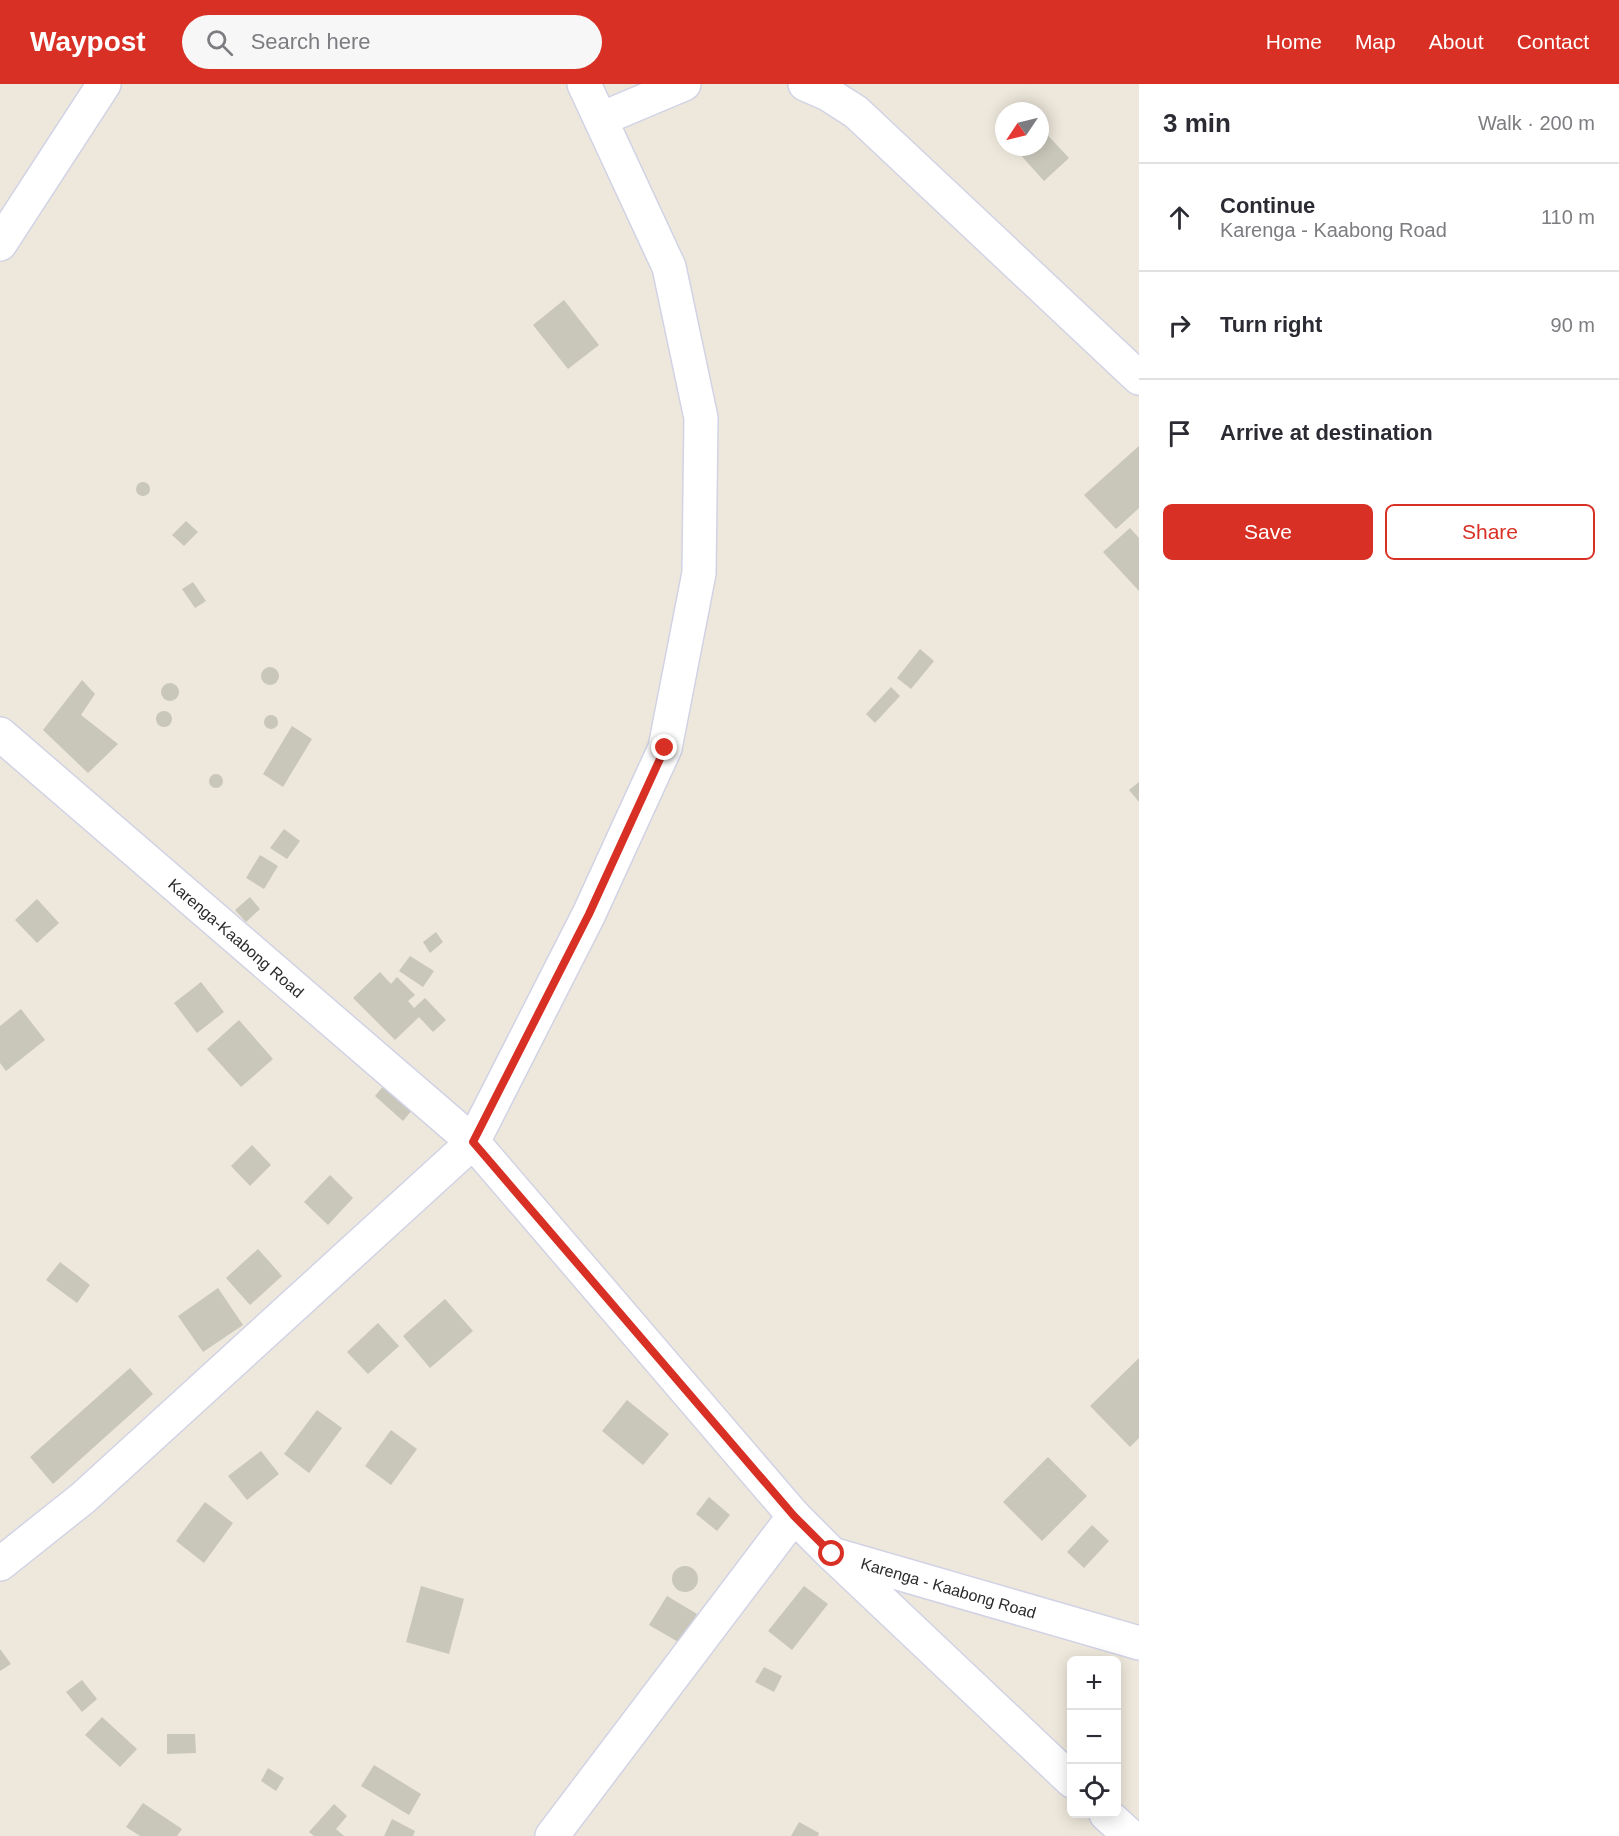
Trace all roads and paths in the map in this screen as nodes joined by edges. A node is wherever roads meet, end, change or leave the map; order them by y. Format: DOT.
graph roads {
  1 [pos="104,84"];
  2 [pos="584,84"];
  3 [pos="684,84"];
  4 [pos="805,84"];
  5 [pos="601,119"];
  6 [pos="0,244"];
  7 [pos="1139,378"];
  8 [pos="0,734"];
  9 [pos="473,1142"];
  10 [pos="794,1516"];
  11 [pos="832,1554"];
  12 [pos="0,1564"];
  13 [pos="1139,1643"];
  14 [pos="1067,1776"];
  15 [pos="1110,1818"];
  16 [pos="552,1836"];
  17 [pos="1130,1836"];
  1 -- 6 [label="main road"];
  2 -- 5 [label="main road"];
  3 -- 5 [label="main road"];
  4 -- 7 [label="main road"];
  5 -- 9 [label="main road"];
  8 -- 9 [label="main road, Karenga-Kaabong Road"];
  9 -- 10 [label="main road, Karenga - Kaabong Road"];
  9 -- 12 [label="main road"];
  10 -- 11 [label="main road, Karenga - Kaabong Road"];
  10 -- 16 [label="main road"];
  11 -- 13 [label="main road, Karenga - Kaabong Road"];
  11 -- 14 [label="main road"];
  15 -- 17 [label="main road"];
}
